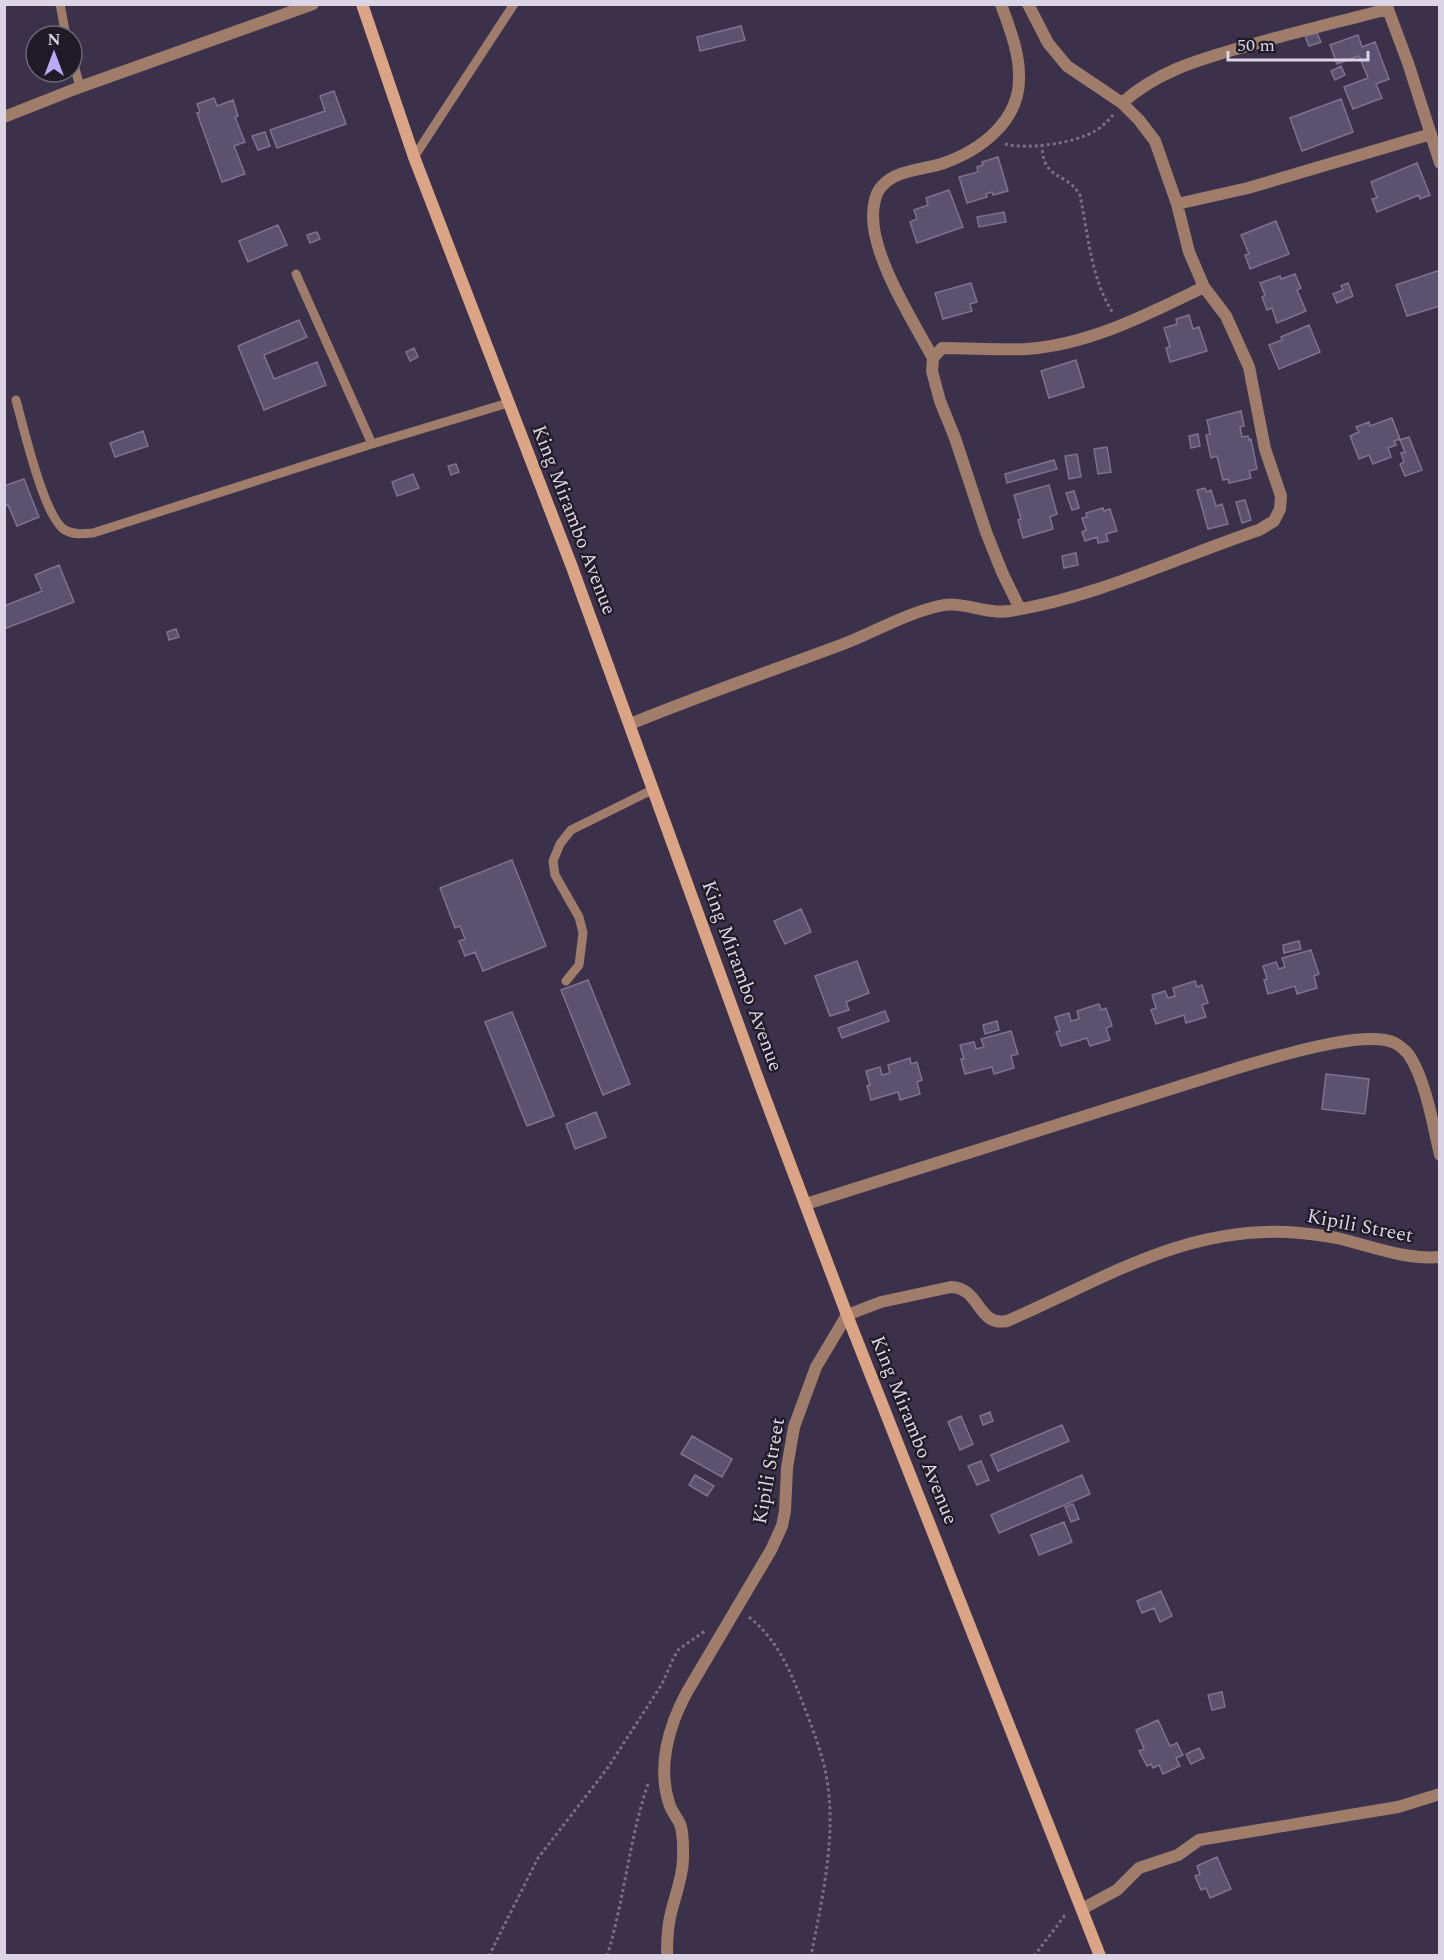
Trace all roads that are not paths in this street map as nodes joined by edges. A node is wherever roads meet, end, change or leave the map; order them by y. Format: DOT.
graph roads {
  1 [pos="60,4"];
  2 [pos="313,4"];
  3 [pos="362,4"];
  4 [pos="514,4"];
  5 [pos="1002,4"];
  6 [pos="1028,4"];
  7 [pos="1387,7"];
  8 [pos="64,24"];
  9 [pos="79,84"];
  10 [pos="80,87"];
  11 [pos="1122,103"];
  12 [pos="4,117"];
  13 [pos="1431,134"];
  14 [pos="414,157"];
  15 [pos="1440,163"];
  16 [pos="1177,204"];
  17 [pos="296,274"];
  18 [pos="1204,287"];
  19 [pos="933,358"];
  20 [pos="16,400"];
  21 [pos="508,403"];
  22 [pos="372,444"];
  23 [pos="1020,609"];
  24 [pos="630,724"];
  25 [pos="654,789"];
  26 [pos="566,981"];
  27 [pos="1440,1155"];
  28 [pos="806,1204"];
  29 [pos="1440,1257"];
  30 [pos="847,1315"];
  31 [pos="1440,1794"];
  32 [pos="1080,1903"];
  33 [pos="667,1956"];
  34 [pos="1100,1956"];
  1 -- 8 [label="lane"];
  2 -- 10 [label="street"];
  3 -- 14 [label="main road, King Mirambo Avenue"];
  4 -- 14 [label="lane"];
  5 -- 19 [label="street"];
  6 -- 11 [label="street"];
  7 -- 11 [label="street"];
  7 -- 13 [label="street"];
  9 -- 10 [label="lane"];
  10 -- 12 [label="street"];
  11 -- 16 [label="street"];
  13 -- 15 [label="street"];
  13 -- 16 [label="street"];
  14 -- 21 [label="main road, King Mirambo Avenue"];
  16 -- 18 [label="street"];
  17 -- 22 [label="lane"];
  18 -- 19 [label="street"];
  18 -- 23 [label="street"];
  19 -- 23 [label="street"];
  20 -- 22 [label="lane"];
  21 -- 22 [label="lane"];
  21 -- 24 [label="main road, King Mirambo Avenue"];
  23 -- 24 [label="street"];
  24 -- 25 [label="main road, King Mirambo Avenue"];
  25 -- 26 [label="lane"];
  25 -- 28 [label="main road, King Mirambo Avenue"];
  27 -- 28 [label="street"];
  28 -- 30 [label="main road, King Mirambo Avenue"];
  29 -- 30 [label="street, Kipili Street"];
  30 -- 32 [label="main road, King Mirambo Avenue"];
  30 -- 33 [label="street, Kipili Street"];
  31 -- 32 [label="street"];
  32 -- 34 [label="main road, King Mirambo Avenue"];
}
